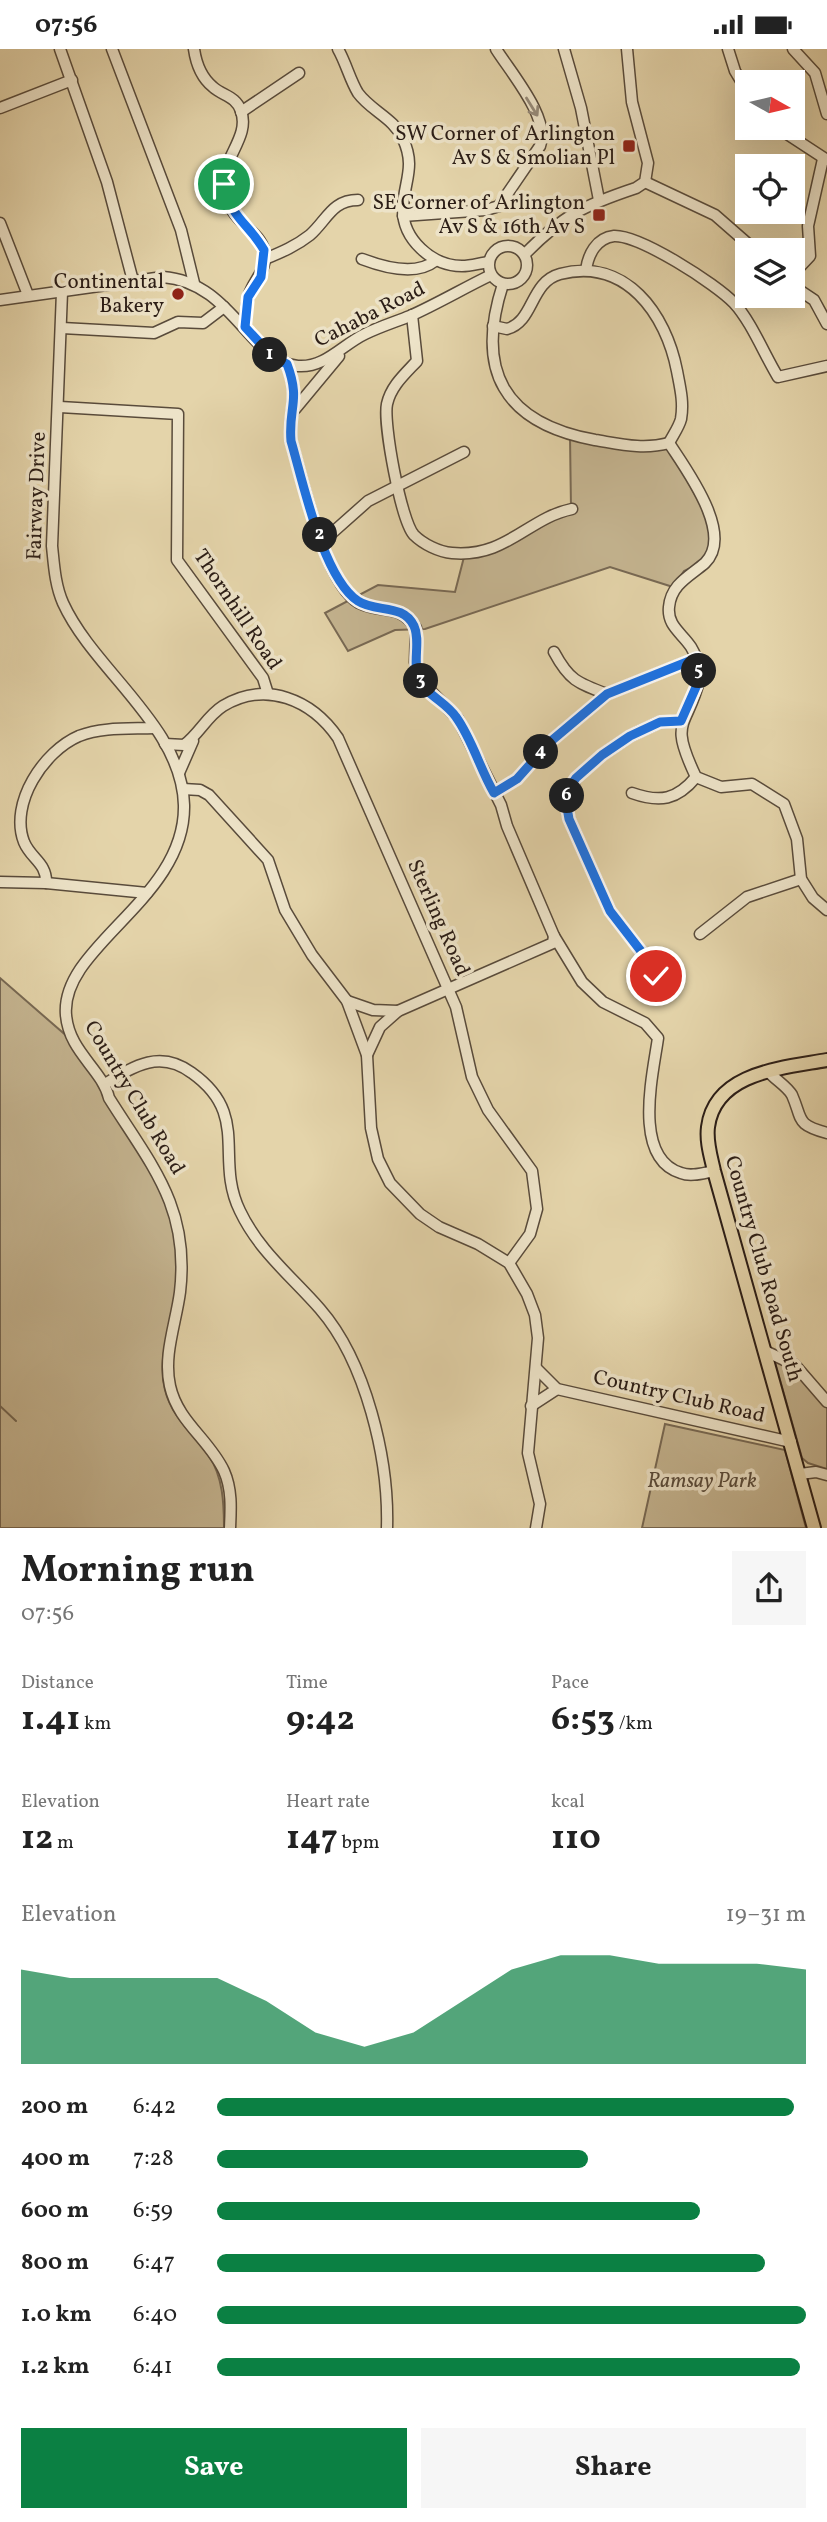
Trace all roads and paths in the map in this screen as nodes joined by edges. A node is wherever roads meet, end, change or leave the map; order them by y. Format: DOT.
graph roads {
  1 [pos="60,49"];
  2 [pos="112,49"];
  3 [pos="194,49"];
  4 [pos="338,49"];
  5 [pos="496,49"];
  6 [pos="564,49"];
  7 [pos="627,49"];
  8 [pos="728,49"];
  9 [pos="793,49"];
  10 [pos="735,71"];
  11 [pos="299,73"];
  12 [pos="72,80"];
  13 [pos="0,107"];
  14 [pos="242,112"];
  15 [pos="827,114"];
  16 [pos="796,140"];
  17 [pos="825,160"];
  18 [pos="645,182"];
  19 [pos="358,200"];
  20 [pos="599,201"];
  21 [pos="403,216"];
  22 [pos="0,223"];
  23 [pos="741,238"];
  24 [pos="525,254"];
  25 [pos="265,259"];
  26 [pos="362,259"];
  27 [pos="435,261"];
  28 [pos="805,261"];
  29 [pos="489,262"];
  30 [pos="586,270"];
  31 [pos="491,275"];
  32 [pos="133,281"];
  33 [pos="194,283"];
  34 [pos="503,284"];
  35 [pos="62,292"];
  36 [pos="805,294"];
  37 [pos="28,295"];
  38 [pos="0,300"];
  39 [pos="814,300"];
  40 [pos="827,301"];
  41 [pos="224,307"];
  42 [pos="412,315"];
  43 [pos="827,324"];
  44 [pos="493,326"];
  45 [pos="245,327"];
  46 [pos="62,328"];
  47 [pos="348,344"];
  48 [pos="287,364"];
  49 [pos="827,366"];
  50 [pos="60,407"];
  51 [pos="294,410"];
  52 [pos="669,443"];
  53 [pos="464,451"];
  54 [pos="398,486"];
  55 [pos="572,509"];
  56 [pos="323,541"];
  57 [pos="554,652"];
  58 [pos="697,658"];
  59 [pos="268,694"];
  60 [pos="607,694"];
  61 [pos="134,702"];
  62 [pos="681,721"];
  63 [pos="154,728"];
  64 [pos="121,729"];
  65 [pos="198,731"];
  66 [pos="165,744"];
  67 [pos="179,773"];
  68 [pos="696,777"];
  69 [pos="183,789"];
  70 [pos="494,793"];
  71 [pos="632,793"];
  72 [pos="801,879"];
  73 [pos="0,882"];
  74 [pos="46,883"];
  75 [pos="147,893"];
  76 [pos="827,910"];
  77 [pos="699,934"];
  78 [pos="554,936"];
  79 [pos="656,976"];
  80 [pos="449,990"];
  81 [pos="347,1001"];
  82 [pos="398,1011"];
  83 [pos="367,1055"];
  84 [pos="827,1060"];
  85 [pos="768,1070"];
  86 [pos="105,1084"];
  87 [pos="827,1133"];
  88 [pos="713,1171"];
  89 [pos="509,1263"];
  90 [pos="765,1351"];
  91 [pos="536,1369"];
  92 [pos="557,1389"];
  93 [pos="827,1402"];
  94 [pos="531,1406"];
  95 [pos="792,1442"];
  96 [pos="800,1474"];
  97 [pos="827,1475"];
  98 [pos="230,1528"];
  99 [pos="387,1528"];
  100 [pos="536,1528"];
  101 [pos="814,1528"];
  1 -- 12 [label="street"];
  2 -- 33 [label="street"];
  3 -- 14 [label="street"];
  4 -- 21 [label="street"];
  5 -- 21 [label="street, one-way"];
  6 -- 20 [label="street"];
  7 -- 18 [label="street"];
  8 -- 10 [label="street"];
  9 -- 15 [label="street"];
  11 -- 14 [label="street"];
  12 -- 13 [label="street"];
  12 -- 32 [label="street"];
  14 -- 25 [label="street"];
  16 -- 17 [label="street"];
  17 -- 28 [label="street"];
  18 -- 20 [label="street"];
  18 -- 23 [label="street"];
  19 -- 25 [label="street"];
  20 -- 24 [label="street"];
  21 -- 27 [label="street"];
  22 -- 37 [label="street"];
  24 -- 29 [label="street"];
  24 -- 34 [label="street"];
  25 -- 45 [label="street"];
  26 -- 27 [label="street"];
  27 -- 29 [label="street"];
  29 -- 31 [label="street"];
  30 -- 44 [label="street"];
  30 -- 49 [label="street"];
  30 -- 52 [label="street"];
  31 -- 34 [label="street"];
  31 -- 42 [label="street, Cahaba Road"];
  32 -- 33 [label="street"];
  32 -- 35 [label="street"];
  33 -- 41 [label="street"];
  34 -- 44 [label="street"];
  35 -- 37 [label="street"];
  35 -- 46 [label="street, Fairway Drive"];
  36 -- 39 [label="street"];
  37 -- 38 [label="street"];
  39 -- 40 [label="street"];
  39 -- 43 [label="street"];
  41 -- 45 [label="street"];
  41 -- 46 [label="street"];
  42 -- 47 [label="street, Cahaba Road"];
  42 -- 54 [label="street"];
  44 -- 52 [label="street"];
  45 -- 48 [label="street"];
  46 -- 50 [label="street, Fairway Drive"];
  47 -- 48 [label="street, Cahaba Road"];
  47 -- 51 [label="street"];
  48 -- 51 [label="street"];
  50 -- 59 [label="street, Thornhill Road"];
  50 -- 61 [label="street, Fairway Drive"];
  51 -- 56 [label="street"];
  52 -- 58 [label="street"];
  53 -- 54 [label="street"];
  54 -- 55 [label="street"];
  54 -- 56 [label="street"];
  56 -- 70 [label="street"];
  57 -- 60 [label="street"];
  58 -- 60 [label="street"];
  58 -- 62 [label="street"];
  59 -- 65 [label="street, Sterling Road"];
  59 -- 80 [label="street, Sterling Road"];
  60 -- 70 [label="street"];
  61 -- 63 [label="street, Fairway Drive"];
  61 -- 64 [label="street"];
  62 -- 68 [label="street"];
  62 -- 79 [label="street"];
  63 -- 64 [label="street"];
  63 -- 66 [label="street, Fairway Drive"];
  64 -- 74 [label="street"];
  65 -- 66 [label="street, Sterling Road"];
  65 -- 67 [label="street, Sterling Road"];
  66 -- 67 [label="street, Fairway Drive"];
  67 -- 69 [label="street, Fairway Drive"];
  68 -- 71 [label="street"];
  68 -- 72 [label="street"];
  69 -- 75 [label="street, Country Club Road"];
  69 -- 81 [label="street"];
  70 -- 78 [label="street"];
  72 -- 76 [label="street"];
  72 -- 77 [label="street"];
  73 -- 74 [label="street"];
  74 -- 75 [label="street"];
  75 -- 86 [label="street, Country Club Road"];
  78 -- 80 [label="street"];
  78 -- 88 [label="street"];
  80 -- 82 [label="street"];
  80 -- 89 [label="street, Sterling Road"];
  81 -- 82 [label="street"];
  81 -- 83 [label="street"];
  82 -- 83 [label="street"];
  83 -- 89 [label="street"];
  84 -- 85 [label="main road, Country Club Road South"];
  85 -- 87 [label="street"];
  85 -- 88 [label="main road, Country Club Road South"];
  86 -- 98 [label="street, Country Club Road"];
  86 -- 99 [label="street"];
  88 -- 90 [label="main road, Country Club Road South"];
  89 -- 91 [label="street"];
  90 -- 93 [label="street"];
  90 -- 95 [label="main road, Country Club Road South"];
  91 -- 92 [label="street"];
  91 -- 94 [label="street"];
  92 -- 94 [label="street"];
  92 -- 95 [label="street, Country Club Road"];
  94 -- 100 [label="street"];
  95 -- 96 [label="main road, Country Club Road South"];
  96 -- 97 [label="street"];
  96 -- 101 [label="main road, Country Club Road South"];
}
